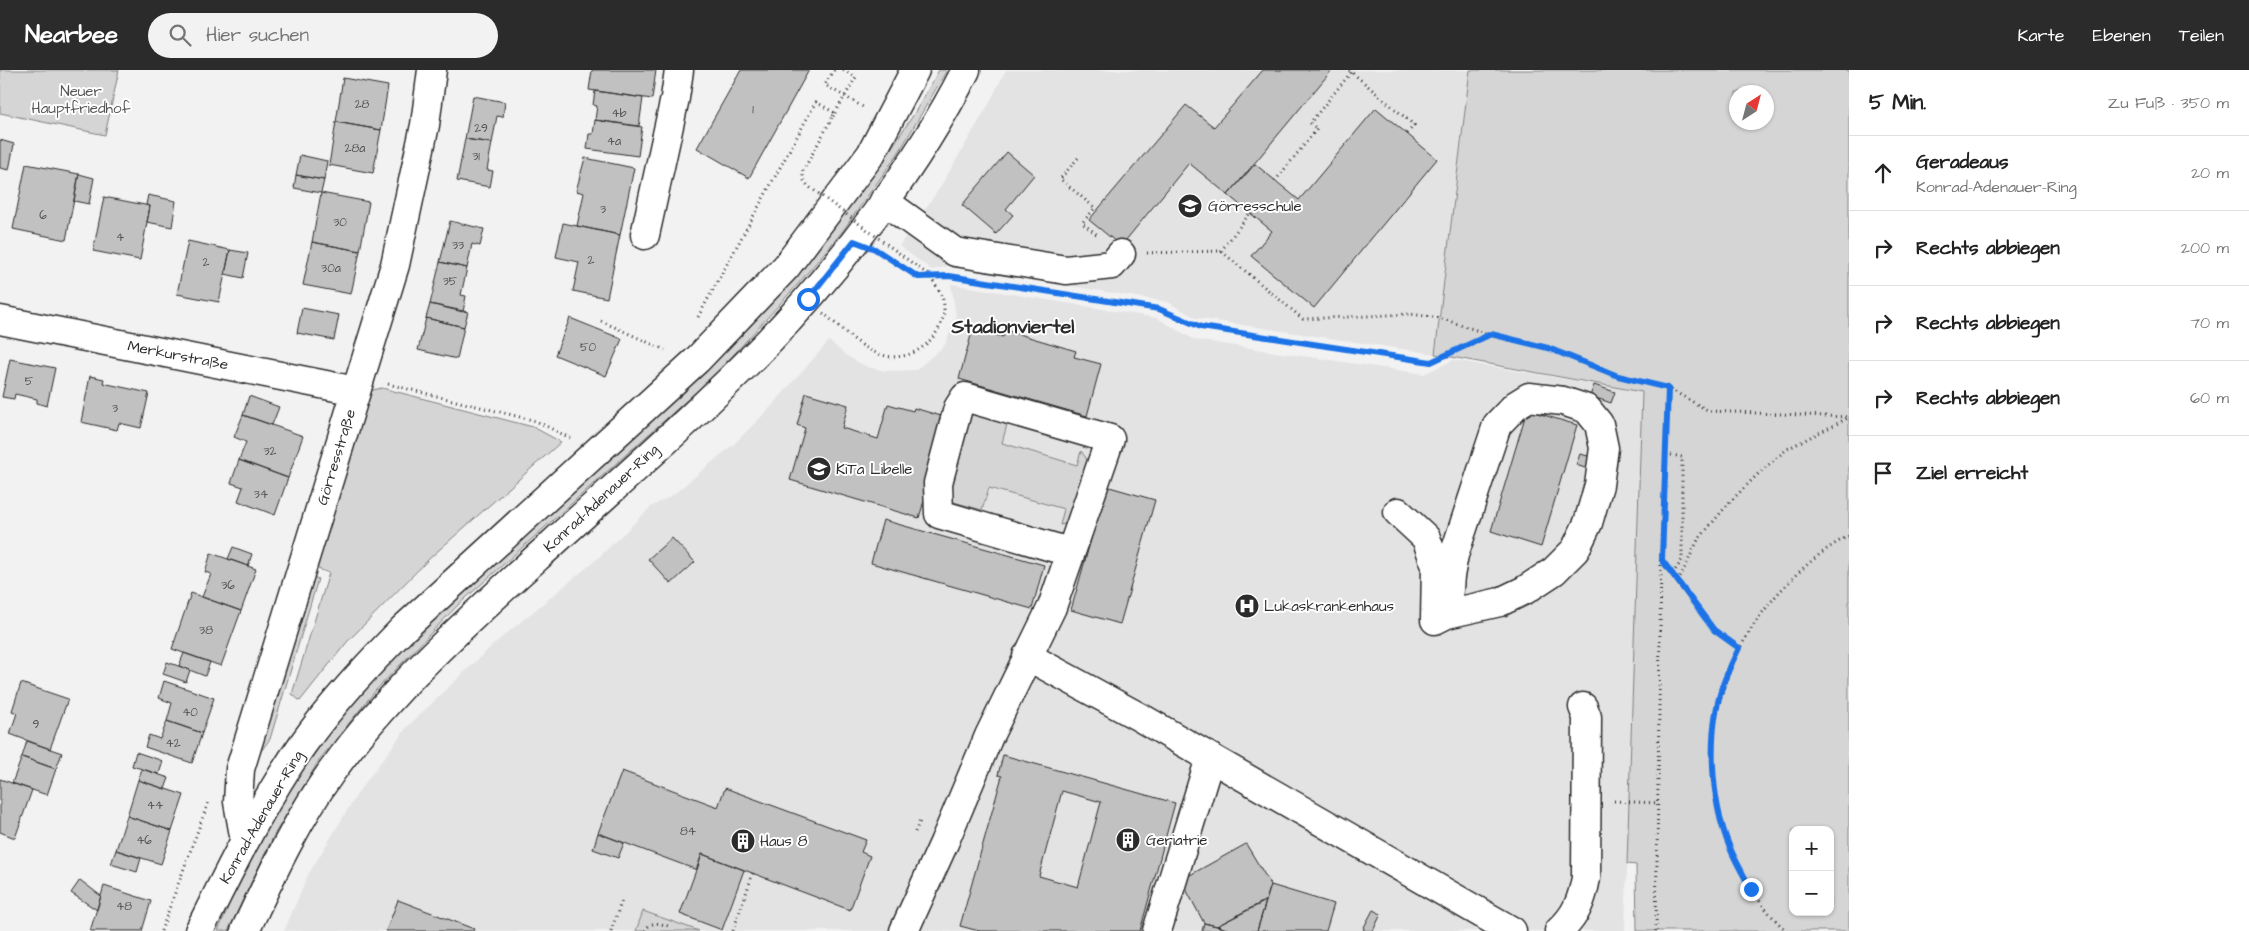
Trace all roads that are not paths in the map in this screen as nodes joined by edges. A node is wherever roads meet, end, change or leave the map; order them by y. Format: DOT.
graph roads {
  1 [pos="432,70"];
  2 [pos="679,70"];
  3 [pos="966,70"];
  4 [pos="913,71"];
  5 [pos="884,201"];
  6 [pos="645,235"];
  7 [pos="1121,254"];
  8 [pos="0,320"];
  9 [pos="356,391"];
  10 [pos="1398,512"];
  11 [pos="1069,552"];
  12 [pos="1441,617"];
  13 [pos="1027,656"];
  14 [pos="1584,707"];
  15 [pos="1210,758"];
  16 [pos="245,841"];
  17 [pos="199,931"];
  18 [pos="245,931"];
  19 [pos="904,931"];
  20 [pos="1157,931"];
  21 [pos="1512,931"];
  22 [pos="1559,931"];
  1 -- 9 [label="main road, Görresstraße"];
  2 -- 6 [label="main road"];
  3 -- 5 [label="main road, Konrad-Adenauer-Ring"];
  4 -- 16 [label="main road, Konrad-Adenauer-Ring"];
  5 -- 7 [label="main road"];
  5 -- 18 [label="main road, Konrad-Adenauer-Ring"];
  8 -- 9 [label="main road, Merkurstraße"];
  9 -- 16 [label="main road, Görresstraße"];
  10 -- 12 [label="main road"];
  11 -- 11 [label="main road"];
  11 -- 13 [label="main road"];
  12 -- 12 [label="main road"];
  13 -- 15 [label="main road"];
  13 -- 19 [label="main road"];
  14 -- 22 [label="main road"];
  15 -- 20 [label="main road"];
  15 -- 21 [label="main road"];
  16 -- 17 [label="main road, Konrad-Adenauer-Ring"];
}
